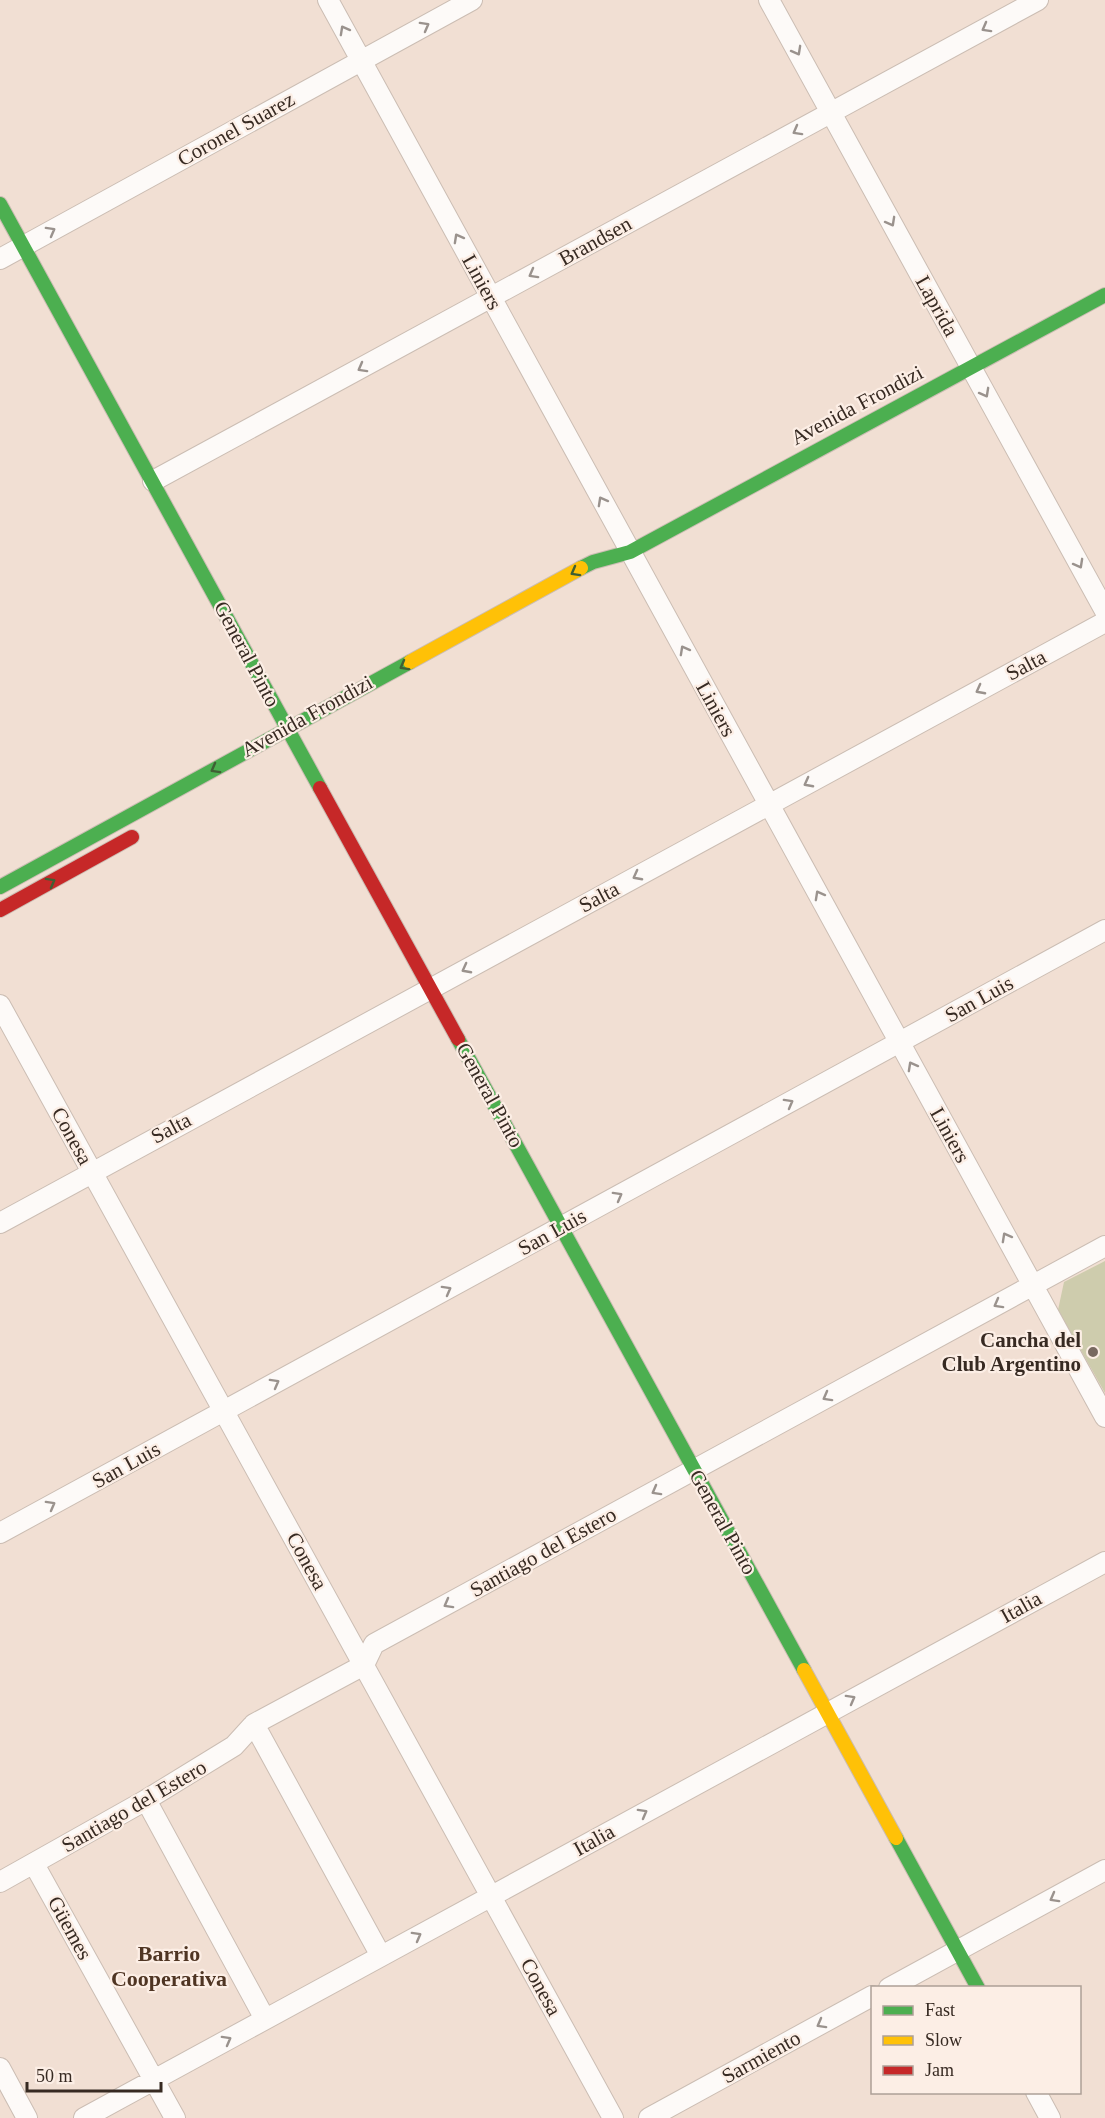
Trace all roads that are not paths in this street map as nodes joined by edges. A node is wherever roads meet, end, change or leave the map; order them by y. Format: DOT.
graph roads {
  1 [pos="328,0"];
  2 [pos="472,0"];
  3 [pos="769,0"];
  4 [pos="1038,0"];
  5 [pos="361,61"];
  6 [pos="831,112"];
  7 [pos="0,204"];
  8 [pos="23,246"];
  9 [pos="0,259"];
  10 [pos="1105,295"];
  11 [pos="491,297"];
  12 [pos="971,368"];
  13 [pos="153,481"];
  14 [pos="630,552"];
  15 [pos="608,572"];
  16 [pos="1105,611"];
  17 [pos="1105,622"];
  18 [pos="287,729"];
  19 [pos="769,804"];
  20 [pos="143,831"];
  21 [pos="0,887"];
  22 [pos="0,910"];
  23 [pos="1105,930"];
  24 [pos="431,988"];
  25 [pos="0,1005"];
  26 [pos="900,1042"];
  27 [pos="92,1172"];
  28 [pos="0,1223"];
  29 [pos="561,1227"];
  30 [pos="1105,1246"];
  31 [pos="1033,1285"];
  32 [pos="224,1411"];
  33 [pos="1105,1417"];
  34 [pos="695,1470"];
  35 [pos="0,1533"];
  36 [pos="1105,1562"];
  37 [pos="364,1665"];
  38 [pos="828,1712"];
  39 [pos="254,1724"];
  40 [pos="146,1800"];
  41 [pos="34,1864"];
  42 [pos="1105,1870"];
  43 [pos="0,1882"];
  44 [pos="491,1896"];
  45 [pos="958,1950"];
  46 [pos="381,1956"];
  47 [pos="893,1986"];
  48 [pos="977,1986"];
  49 [pos="871,1997"];
  50 [pos="265,2019"];
  51 [pos="0,2068"];
  52 [pos="154,2080"];
  53 [pos="1037,2094"];
  54 [pos="27,2118"];
  55 [pos="84,2118"];
  56 [pos="175,2118"];
  57 [pos="613,2118"];
  58 [pos="649,2118"];
  59 [pos="1050,2118"];
  5 -- 1 [label="street, Liniers, one-way"];
  5 -- 2 [label="street, Coronel Suarez, one-way"];
  3 -- 6 [label="street, Laprida, one-way"];
  4 -- 6 [label="street, Brandsen, one-way"];
  8 -- 5 [label="street, Coronel Suarez, one-way"];
  11 -- 5 [label="street, Liniers, one-way"];
  6 -- 11 [label="street, Brandsen, one-way"];
  6 -- 12 [label="street, Laprida, one-way"];
  7 -- 8 [label="street, General Pinto"];
  8 -- 9 [label="street, Coronel Suarez"];
  8 -- 13 [label="street, General Pinto"];
  10 -- 12 [label="street, Avenida Frondizi"];
  11 -- 13 [label="street, Brandsen, one-way"];
  14 -- 11 [label="street, Liniers, one-way"];
  12 -- 14 [label="street, Avenida Frondizi"];
  12 -- 16 [label="street, Laprida, one-way"];
  13 -- 18 [label="street, General Pinto"];
  14 -- 15 [label="street, Avenida Frondizi"];
  14 -- 18 [label="street, Avenida Frondizi, one-way"];
  19 -- 14 [label="street, Liniers, one-way"];
  17 -- 19 [label="street, Salta, one-way"];
  18 -- 21 [label="street, Avenida Frondizi, one-way"];
  18 -- 24 [label="street, General Pinto"];
  19 -- 24 [label="street, Salta, one-way"];
  26 -- 19 [label="street, Liniers, one-way"];
  22 -- 20 [label="street, one-way"];
  23 -- 26 [label="street, San Luis"];
  24 -- 27 [label="street, Salta"];
  24 -- 29 [label="street, General Pinto"];
  25 -- 27 [label="street, Conesa"];
  29 -- 26 [label="street, San Luis, one-way"];
  31 -- 26 [label="street, Liniers, one-way"];
  27 -- 28 [label="street, Salta"];
  27 -- 32 [label="street, Conesa"];
  32 -- 29 [label="street, San Luis, one-way"];
  29 -- 34 [label="street, General Pinto"];
  30 -- 31 [label="street, Santiago del Estero"];
  31 -- 33 [label="street, Liniers"];
  31 -- 34 [label="street, Santiago del Estero, one-way"];
  35 -- 32 [label="street, San Luis, one-way"];
  32 -- 37 [label="street, Conesa"];
  34 -- 37 [label="street, Santiago del Estero, one-way"];
  34 -- 38 [label="street, General Pinto"];
  38 -- 36 [label="street, Italia, one-way"];
  37 -- 39 [label="street, Santiago del Estero"];
  37 -- 44 [label="street, Conesa"];
  44 -- 38 [label="street, Italia, one-way"];
  38 -- 45 [label="street, General Pinto"];
  39 -- 40 [label="street, Santiago del Estero"];
  39 -- 46 [label="street"];
  40 -- 41 [label="street, Santiago del Estero"];
  40 -- 50 [label="street"];
  41 -- 43 [label="street, Santiago del Estero"];
  41 -- 52 [label="street, Güemes"];
  42 -- 45 [label="street, one-way"];
  46 -- 44 [label="street, Italia, one-way"];
  44 -- 57 [label="street, Conesa"];
  45 -- 47 [label="street"];
  45 -- 48 [label="street, General Pinto"];
  46 -- 50 [label="street, Italia"];
  49 -- 58 [label="street, Sarmiento, one-way"];
  52 -- 50 [label="street, Italia, one-way"];
  51 -- 54 [label="street"];
  52 -- 55 [label="street, Italia"];
  52 -- 56 [label="street, Güemes"];
  53 -- 59 [label="street"];
}
